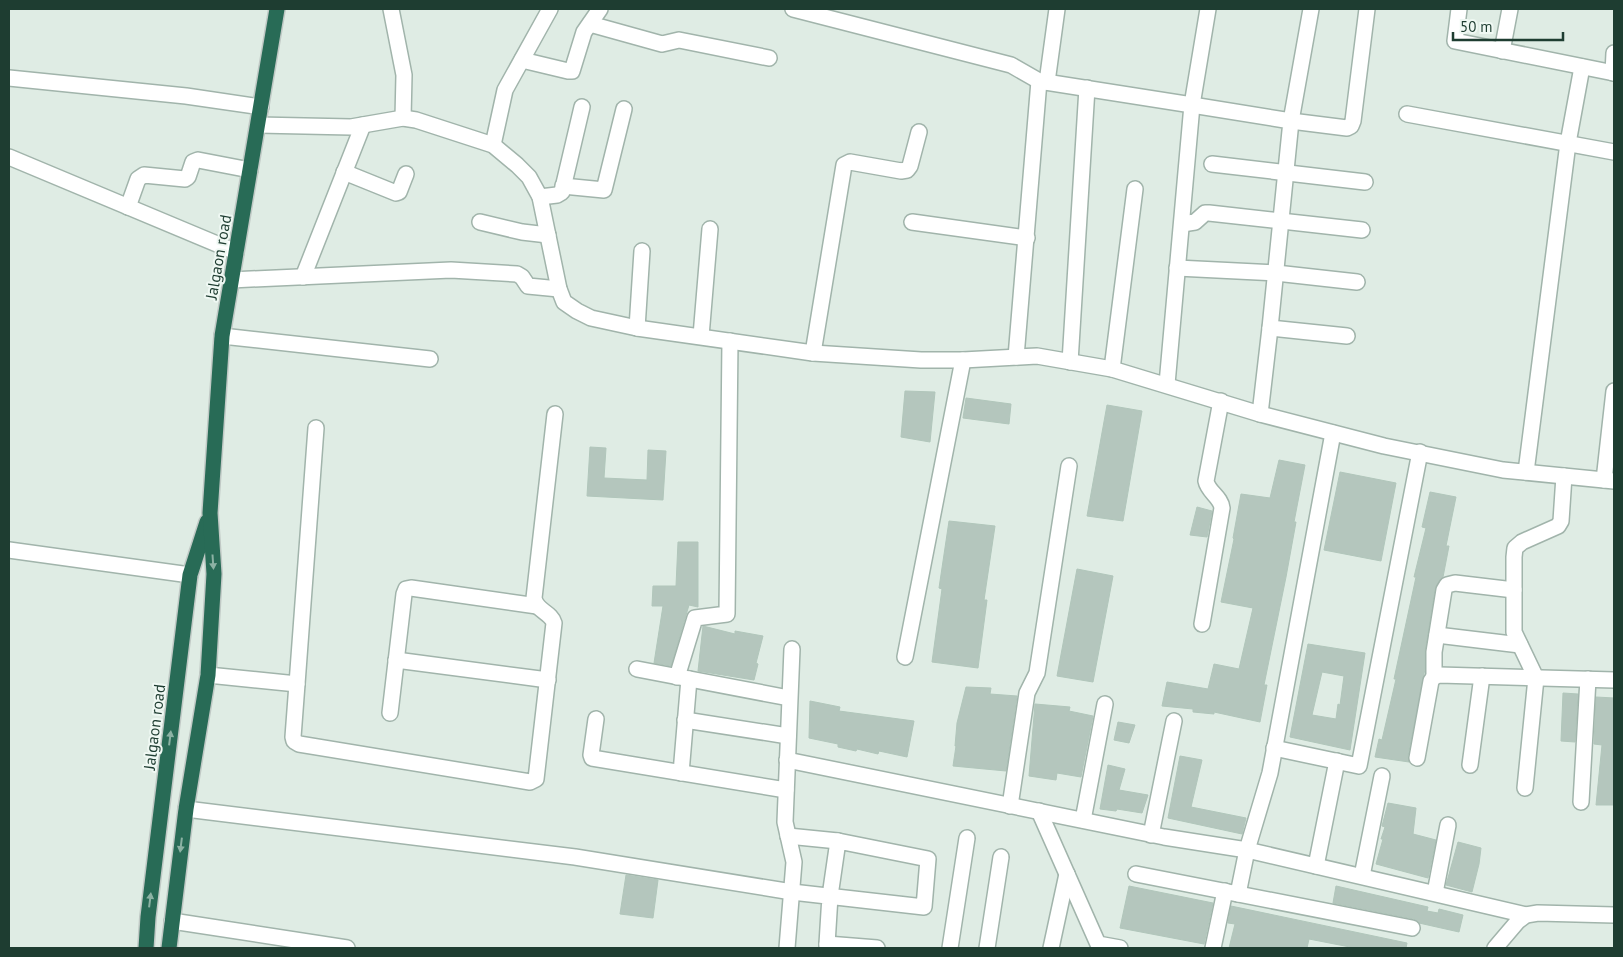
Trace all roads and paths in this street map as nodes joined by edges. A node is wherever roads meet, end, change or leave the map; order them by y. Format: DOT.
graph roads {
  1 [pos="277,9"];
  2 [pos="391,9"];
  3 [pos="550,9"];
  4 [pos="600,9"];
  5 [pos="793,9"];
  6 [pos="1057,9"];
  7 [pos="1208,9"];
  8 [pos="1312,9"];
  9 [pos="1367,9"];
  10 [pos="1459,9"];
  11 [pos="1510,9"];
  12 [pos="590,24"];
  13 [pos="1502,51"];
  14 [pos="1614,53"];
  15 [pos="770,58"];
  16 [pos="522,60"];
  17 [pos="1582,67"];
  18 [pos="1614,73"];
  19 [pos="9,78"];
  20 [pos="1043,82"];
  21 [pos="1087,88"];
  22 [pos="1192,105"];
  23 [pos="261,107"];
  24 [pos="582,107"];
  25 [pos="624,108"];
  26 [pos="1407,114"];
  27 [pos="403,118"];
  28 [pos="1291,121"];
  29 [pos="258,125"];
  30 [pos="363,125"];
  31 [pos="919,132"];
  32 [pos="1568,143"];
  33 [pos="493,145"];
  34 [pos="1614,152"];
  35 [pos="9,157"];
  36 [pos="1212,164"];
  37 [pos="250,170"];
  38 [pos="344,172"];
  39 [pos="1286,172"];
  40 [pos="406,174"];
  41 [pos="1365,182"];
  42 [pos="563,186"];
  43 [pos="1135,189"];
  44 [pos="540,197"];
  45 [pos="128,207"];
  46 [pos="480,222"];
  47 [pos="912,222"];
  48 [pos="1281,222"];
  49 [pos="1182,224"];
  50 [pos="710,229"];
  51 [pos="1362,230"];
  52 [pos="548,235"];
  53 [pos="1026,238"];
  54 [pos="642,250"];
  55 [pos="236,252"];
  56 [pos="1177,268"];
  57 [pos="1276,273"];
  58 [pos="303,277"];
  59 [pos="231,280"];
  60 [pos="1357,282"];
  61 [pos="559,289"];
  62 [pos="638,328"];
  63 [pos="1270,328"];
  64 [pos="222,336"];
  65 [pos="701,336"];
  66 [pos="1347,336"];
  67 [pos="730,341"];
  68 [pos="813,353"];
  69 [pos="1016,357"];
  70 [pos="430,359"];
  71 [pos="963,360"];
  72 [pos="1070,362"];
  73 [pos="1112,369"];
  74 [pos="1167,384"];
  75 [pos="1614,391"];
  76 [pos="1221,401"];
  77 [pos="555,414"];
  78 [pos="1260,414"];
  79 [pos="316,428"];
  80 [pos="1333,433"];
  81 [pos="1420,452"];
  82 [pos="1069,466"];
  83 [pos="1526,472"];
  84 [pos="1564,476"];
  85 [pos="1609,481"];
  86 [pos="210,513"];
  87 [pos="9,550"];
  88 [pos="190,575"];
  89 [pos="1514,590"];
  90 [pos="536,606"];
  91 [pos="1202,624"];
  92 [pos="1438,635"];
  93 [pos="1520,645"];
  94 [pos="792,649"];
  95 [pos="905,657"];
  96 [pos="396,660"];
  97 [pos="637,669"];
  98 [pos="208,675"];
  99 [pos="1482,676"];
  100 [pos="1434,677"];
  101 [pos="683,678"];
  102 [pos="1536,678"];
  103 [pos="1588,679"];
  104 [pos="548,680"];
  105 [pos="1614,680"];
  106 [pos="297,684"];
  107 [pos="790,698"];
  108 [pos="1105,704"];
  109 [pos="390,713"];
  110 [pos="596,719"];
  111 [pos="685,720"];
  112 [pos="1174,720"];
  113 [pos="788,736"];
  114 [pos="1274,748"];
  115 [pos="1417,758"];
  116 [pos="787,760"];
  117 [pos="1337,761"];
  118 [pos="1470,765"];
  119 [pos="681,773"];
  120 [pos="1382,776"];
  121 [pos="1525,788"];
  122 [pos="786,790"];
  123 [pos="1581,802"];
  124 [pos="1010,806"];
  125 [pos="186,809"];
  126 [pos="1038,812"];
  127 [pos="1083,820"];
  128 [pos="1448,825"];
  129 [pos="1151,834"];
  130 [pos="788,836"];
  131 [pos="968,838"];
  132 [pos="838,841"];
  133 [pos="1247,850"];
  134 [pos="1001,857"];
  135 [pos="1316,866"];
  136 [pos="1067,874"];
  137 [pos="1136,874"];
  138 [pos="1362,876"];
  139 [pos="792,892"];
  140 [pos="1232,893"];
  141 [pos="1435,893"];
  142 [pos="830,896"];
  143 [pos="1526,914"];
  144 [pos="1614,915"];
  145 [pos="172,921"];
  146 [pos="1412,928"];
  147 [pos="827,946"];
  148 [pos="1099,946"];
  149 [pos="146,948"];
  150 [pos="169,948"];
  151 [pos="347,948"];
  152 [pos="787,948"];
  153 [pos="877,948"];
  154 [pos="950,948"];
  155 [pos="987,948"];
  156 [pos="1051,948"];
  157 [pos="1120,948"];
  158 [pos="1213,948"];
  159 [pos="1495,948"];
  1 -- 23 [label="highway, Jalgaon road"];
  2 -- 27 [label="street"];
  3 -- 16 [label="street"];
  4 -- 12 [label="street"];
  5 -- 20 [label="street"];
  6 -- 20 [label="street"];
  7 -- 22 [label="street"];
  8 -- 28 [label="street"];
  9 -- 28 [label="street"];
  10 -- 13 [label="street"];
  11 -- 13 [label="street"];
  12 -- 15 [label="street"];
  12 -- 16 [label="street"];
  13 -- 17 [label="street"];
  14 -- 18 [label="street"];
  16 -- 33 [label="street"];
  17 -- 18 [label="street"];
  17 -- 32 [label="street"];
  19 -- 23 [label="street"];
  20 -- 21 [label="street"];
  20 -- 53 [label="street"];
  21 -- 22 [label="street"];
  21 -- 72 [label="street"];
  22 -- 28 [label="street"];
  22 -- 49 [label="street"];
  23 -- 29 [label="highway, Jalgaon road"];
  24 -- 42 [label="street"];
  25 -- 42 [label="street"];
  26 -- 32 [label="street"];
  27 -- 30 [label="street"];
  27 -- 33 [label="street"];
  28 -- 39 [label="street"];
  29 -- 30 [label="street"];
  29 -- 37 [label="highway, Jalgaon road"];
  30 -- 38 [label="street"];
  31 -- 68 [label="street"];
  32 -- 34 [label="street"];
  32 -- 83 [label="street"];
  33 -- 44 [label="street"];
  35 -- 45 [label="street"];
  36 -- 39 [label="street"];
  37 -- 45 [label="street"];
  37 -- 55 [label="highway, Jalgaon road"];
  38 -- 40 [label="street"];
  38 -- 58 [label="street"];
  39 -- 41 [label="street"];
  39 -- 48 [label="street"];
  42 -- 44 [label="street"];
  43 -- 73 [label="street"];
  44 -- 52 [label="street"];
  45 -- 55 [label="street"];
  46 -- 52 [label="street"];
  47 -- 53 [label="street"];
  48 -- 49 [label="street"];
  48 -- 51 [label="street"];
  48 -- 57 [label="street"];
  49 -- 56 [label="street"];
  50 -- 65 [label="street"];
  52 -- 61 [label="street"];
  53 -- 69 [label="street"];
  54 -- 62 [label="street"];
  55 -- 59 [label="highway, Jalgaon road"];
  56 -- 57 [label="street"];
  56 -- 74 [label="street"];
  57 -- 60 [label="street"];
  57 -- 63 [label="street"];
  58 -- 59 [label="street"];
  58 -- 61 [label="street"];
  59 -- 64 [label="highway, Jalgaon road"];
  61 -- 62 [label="street"];
  62 -- 65 [label="street"];
  63 -- 66 [label="street"];
  63 -- 78 [label="street"];
  64 -- 70 [label="street"];
  64 -- 86 [label="highway, Jalgaon road"];
  65 -- 67 [label="street"];
  67 -- 68 [label="street"];
  67 -- 101 [label="street"];
  68 -- 71 [label="street"];
  69 -- 71 [label="street"];
  69 -- 72 [label="street"];
  71 -- 95 [label="street"];
  72 -- 73 [label="street"];
  73 -- 74 [label="street"];
  74 -- 76 [label="street"];
  75 -- 85 [label="street"];
  76 -- 78 [label="street"];
  76 -- 91 [label="street"];
  77 -- 90 [label="street"];
  78 -- 80 [label="street"];
  79 -- 106 [label="street"];
  80 -- 81 [label="street"];
  80 -- 114 [label="street"];
  81 -- 83 [label="street"];
  81 -- 117 [label="street"];
  82 -- 124 [label="street"];
  83 -- 84 [label="street"];
  84 -- 85 [label="street"];
  84 -- 89 [label="street"];
  86 -- 88 [label="highway, Jalgaon road"];
  86 -- 98 [label="highway, Jalgaon road, one-way"];
  87 -- 88 [label="street"];
  149 -- 88 [label="highway, Jalgaon road, one-way"];
  89 -- 92 [label="street"];
  89 -- 93 [label="street"];
  90 -- 96 [label="street"];
  90 -- 104 [label="street"];
  92 -- 93 [label="street"];
  92 -- 100 [label="street"];
  93 -- 102 [label="street"];
  94 -- 107 [label="street"];
  96 -- 104 [label="street"];
  96 -- 109 [label="street"];
  97 -- 101 [label="street"];
  98 -- 106 [label="street"];
  98 -- 125 [label="highway, Jalgaon road"];
  99 -- 100 [label="street"];
  99 -- 102 [label="street"];
  99 -- 118 [label="street"];
  100 -- 115 [label="street"];
  101 -- 107 [label="street"];
  101 -- 111 [label="street"];
  102 -- 103 [label="street"];
  102 -- 121 [label="street"];
  103 -- 105 [label="street"];
  103 -- 123 [label="street"];
  104 -- 106 [label="street"];
  107 -- 113 [label="street"];
  108 -- 127 [label="street"];
  110 -- 119 [label="street"];
  111 -- 113 [label="street"];
  111 -- 119 [label="street"];
  112 -- 129 [label="street"];
  113 -- 116 [label="street"];
  114 -- 117 [label="street"];
  114 -- 133 [label="street"];
  116 -- 122 [label="street"];
  116 -- 124 [label="street"];
  117 -- 135 [label="street"];
  119 -- 122 [label="street"];
  120 -- 138 [label="street"];
  122 -- 130 [label="street"];
  124 -- 126 [label="street"];
  125 -- 139 [label="street"];
  125 -- 145 [label="highway, Jalgaon road, one-way"];
  126 -- 127 [label="street"];
  126 -- 136 [label="street"];
  127 -- 129 [label="street"];
  128 -- 141 [label="street"];
  129 -- 133 [label="street"];
  130 -- 132 [label="street"];
  130 -- 139 [label="street"];
  131 -- 154 [label="street"];
  132 -- 142 [label="street"];
  132 -- 142 [label="street"];
  133 -- 135 [label="street"];
  133 -- 140 [label="street"];
  134 -- 155 [label="street"];
  135 -- 138 [label="street"];
  136 -- 148 [label="street"];
  136 -- 156 [label="street"];
  137 -- 140 [label="street"];
  138 -- 141 [label="street"];
  139 -- 142 [label="street"];
  139 -- 152 [label="street"];
  140 -- 146 [label="street"];
  140 -- 158 [label="street"];
  141 -- 143 [label="street"];
  142 -- 147 [label="street"];
  143 -- 144 [label="street"];
  143 -- 159 [label="street"];
  145 -- 150 [label="highway, Jalgaon road"];
  145 -- 151 [label="street"];
  147 -- 153 [label="street"];
  148 -- 157 [label="street"];
}
